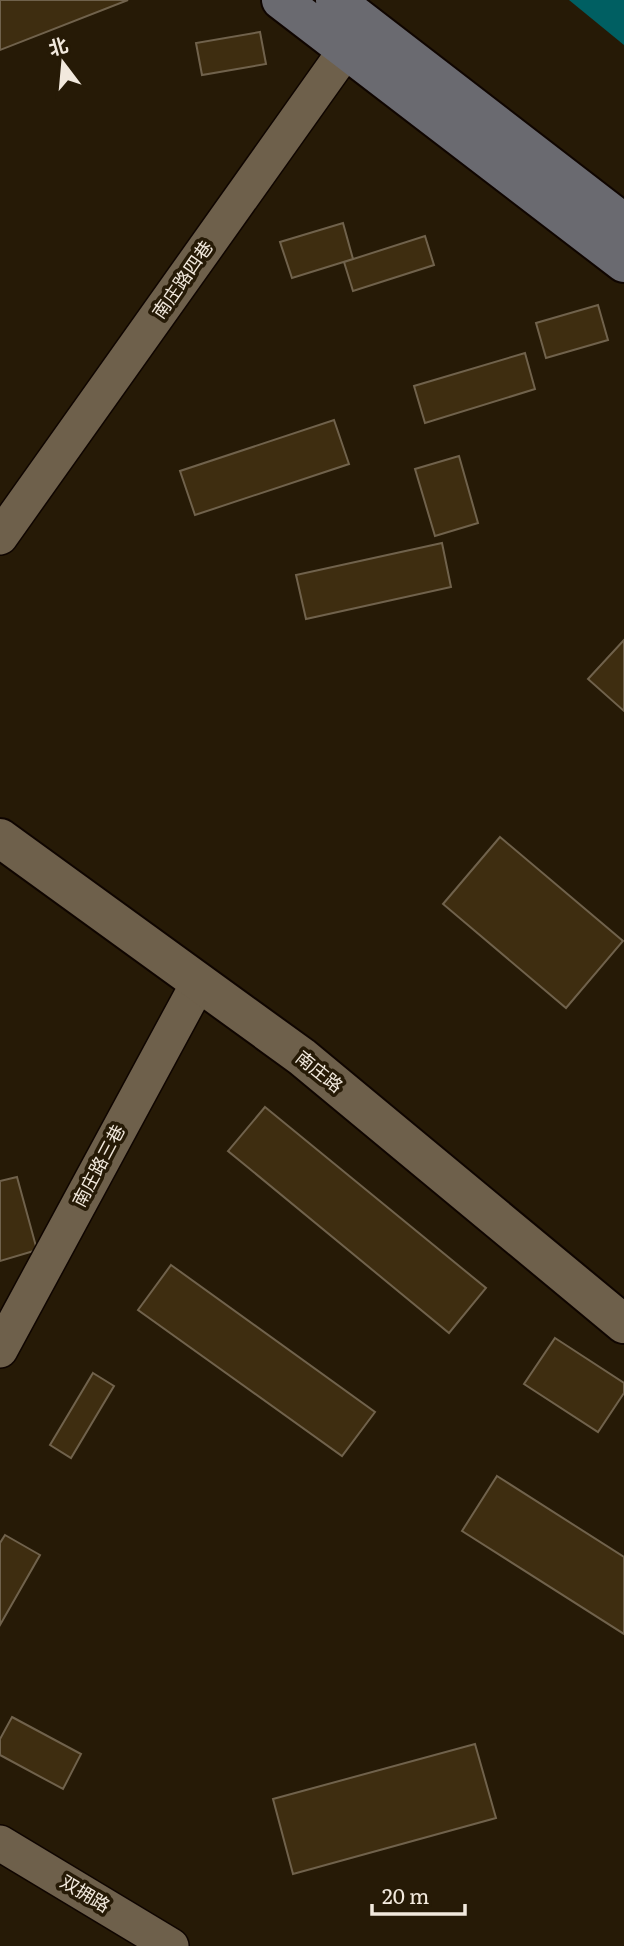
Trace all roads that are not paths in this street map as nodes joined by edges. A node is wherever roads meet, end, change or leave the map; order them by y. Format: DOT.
graph roads {
  1 [pos="281,0"];
  2 [pos="335,0"];
  3 [pos="356,37"];
  4 [pos="624,223"];
  5 [pos="624,263"];
  6 [pos="0,537"];
  7 [pos="0,838"];
  8 [pos="199,982"];
  9 [pos="624,1324"];
  10 [pos="0,1350"];
  11 [pos="0,1843"];
  12 [pos="171,1946"];
  1 -- 3 [label="main road"];
  2 -- 3 [label="main road"];
  3 -- 4 [label="main road"];
  3 -- 5 [label="main road"];
  3 -- 6 [label="street, 南庄路四巷"];
  7 -- 8 [label="street, 南庄路"];
  8 -- 9 [label="street, 南庄路"];
  8 -- 10 [label="street, 南庄路三巷"];
  11 -- 12 [label="street, 双拥路"];
}
